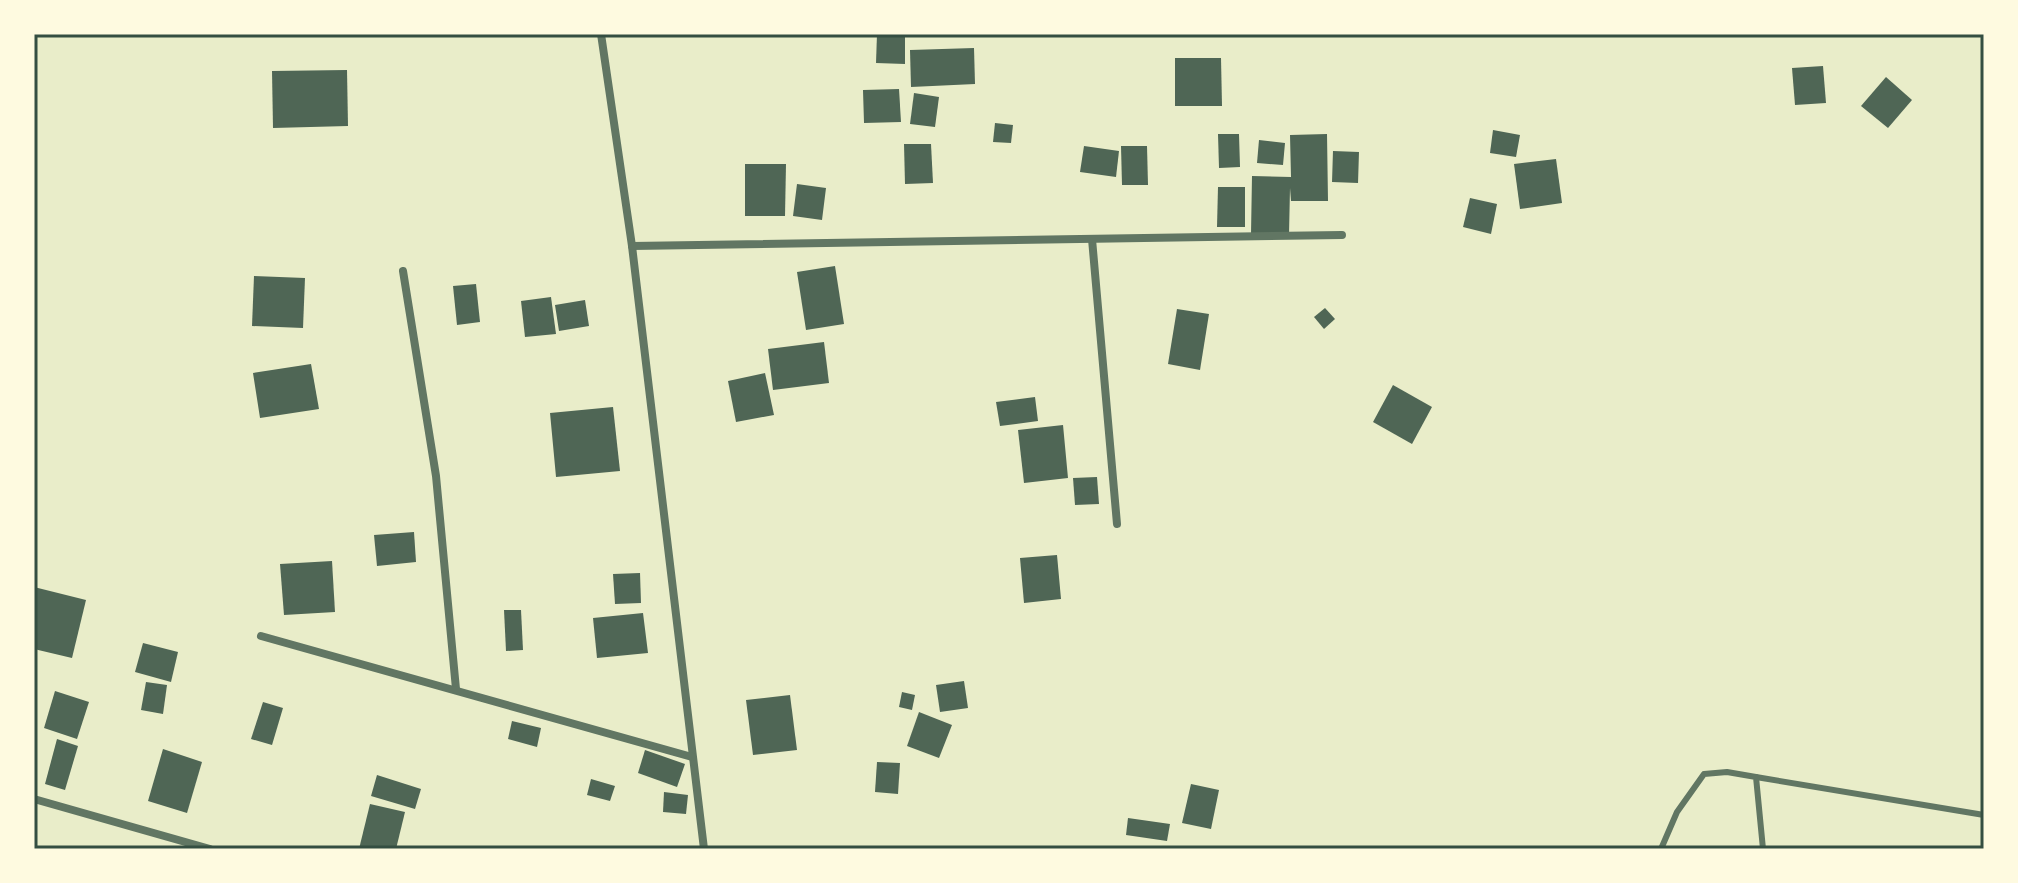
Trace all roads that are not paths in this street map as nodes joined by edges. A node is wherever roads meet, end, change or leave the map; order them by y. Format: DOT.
graph roads {
  1 [pos="601,34"];
  2 [pos="1342,235"];
  3 [pos="1092,239"];
  4 [pos="632,246"];
  5 [pos="403,271"];
  6 [pos="1117,524"];
  7 [pos="261,636"];
  8 [pos="456,689"];
  9 [pos="692,757"];
  10 [pos="1756,777"];
  11 [pos="34,799"];
  12 [pos="1984,815"];
  13 [pos="210,849"];
  14 [pos="704,849"];
  15 [pos="1661,849"];
  16 [pos="1763,849"];
  1 -- 4 [label="street"];
  2 -- 3 [label="street"];
  3 -- 4 [label="street"];
  3 -- 6 [label="street"];
  4 -- 9 [label="street"];
  5 -- 8 [label="street"];
  7 -- 8 [label="street"];
  8 -- 9 [label="street"];
  9 -- 14 [label="street"];
  10 -- 12 [label="lane"];
  10 -- 15 [label="lane"];
  10 -- 16 [label="lane"];
  11 -- 13 [label="street"];
}
